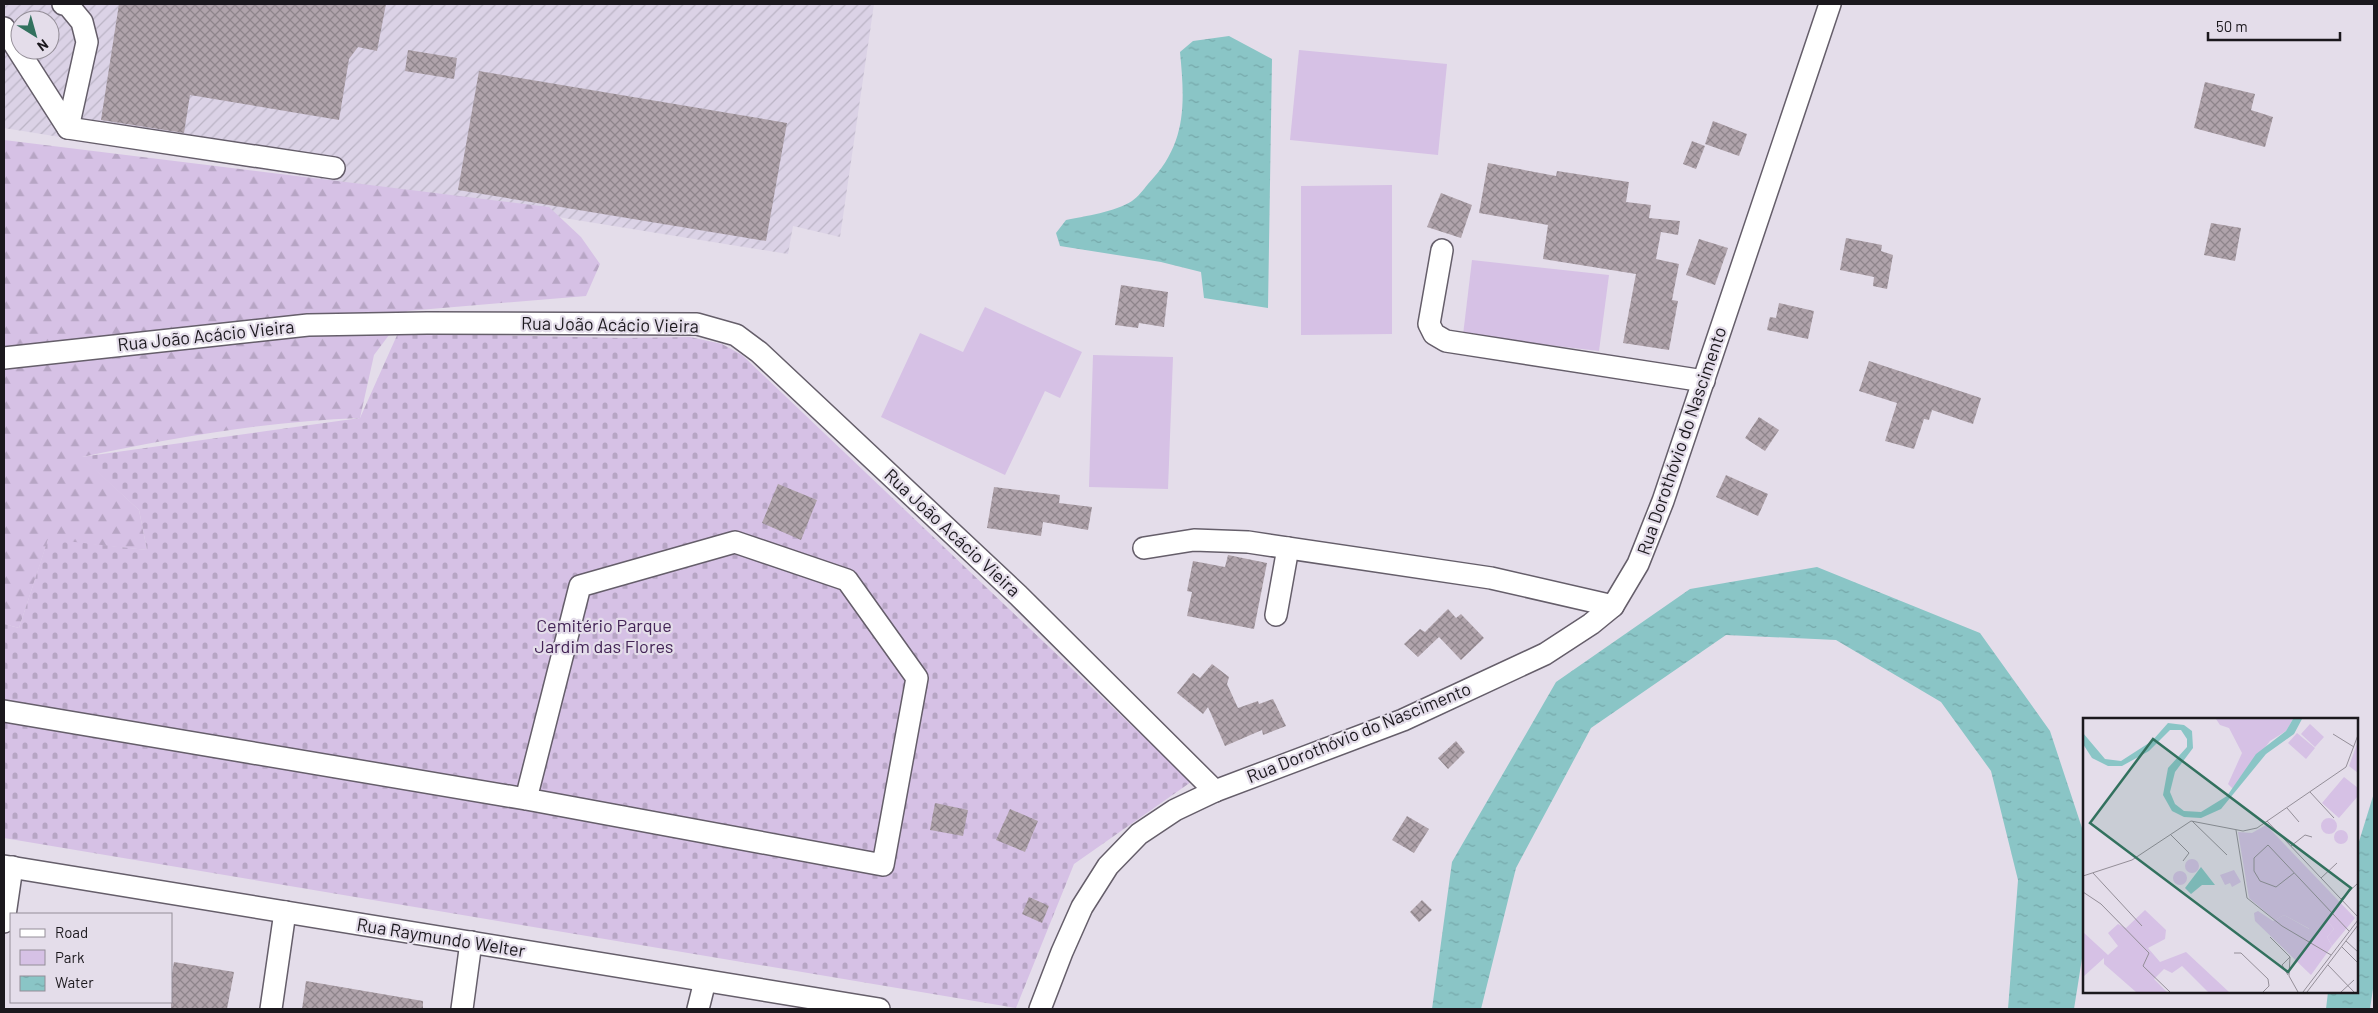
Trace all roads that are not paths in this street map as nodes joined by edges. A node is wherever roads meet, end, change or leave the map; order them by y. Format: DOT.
graph roads {
  1 [pos="63,4"];
  2 [pos="1830,4"];
  3 [pos="4,28"];
  4 [pos="68,128"];
  5 [pos="334,168"];
  6 [pos="1442,250"];
  7 [pos="4,358"];
  8 [pos="1704,381"];
  9 [pos="1144,548"];
  10 [pos="1288,548"];
  11 [pos="1613,606"];
  12 [pos="1276,614"];
  13 [pos="4,710"];
  14 [pos="1215,791"];
  15 [pos="526,799"];
  16 [pos="8,867"];
  17 [pos="286,912"];
  18 [pos="4,922"];
  19 [pos="471,942"];
  20 [pos="705,981"];
  21 [pos="271,1009"];
  22 [pos="462,1009"];
  23 [pos="698,1009"];
  24 [pos="879,1009"];
  25 [pos="1040,1009"];
  1 -- 4 [label="street"];
  2 -- 8 [label="street, Rua Dorothóvio do Nascimento"];
  3 -- 4 [label="street"];
  4 -- 5 [label="street"];
  6 -- 8 [label="street"];
  7 -- 14 [label="street, Rua João Acácio Vieira"];
  8 -- 11 [label="street, Rua Dorothóvio do Nascimento"];
  9 -- 10 [label="street"];
  10 -- 11 [label="street"];
  10 -- 12 [label="street"];
  11 -- 14 [label="street, Rua Dorothóvio do Nascimento"];
  13 -- 15 [label="street"];
  14 -- 25 [label="street, Rua Dorothóvio do Nascimento"];
  15 -- 15 [label="street"];
  16 -- 17 [label="street, Rua Raymundo Welter"];
  16 -- 18 [label="street"];
  17 -- 19 [label="street, Rua Raymundo Welter"];
  17 -- 21 [label="street"];
  19 -- 20 [label="street, Rua Raymundo Welter"];
  19 -- 22 [label="street"];
  20 -- 23 [label="street"];
  20 -- 24 [label="street, Rua Raymundo Welter"];
}
